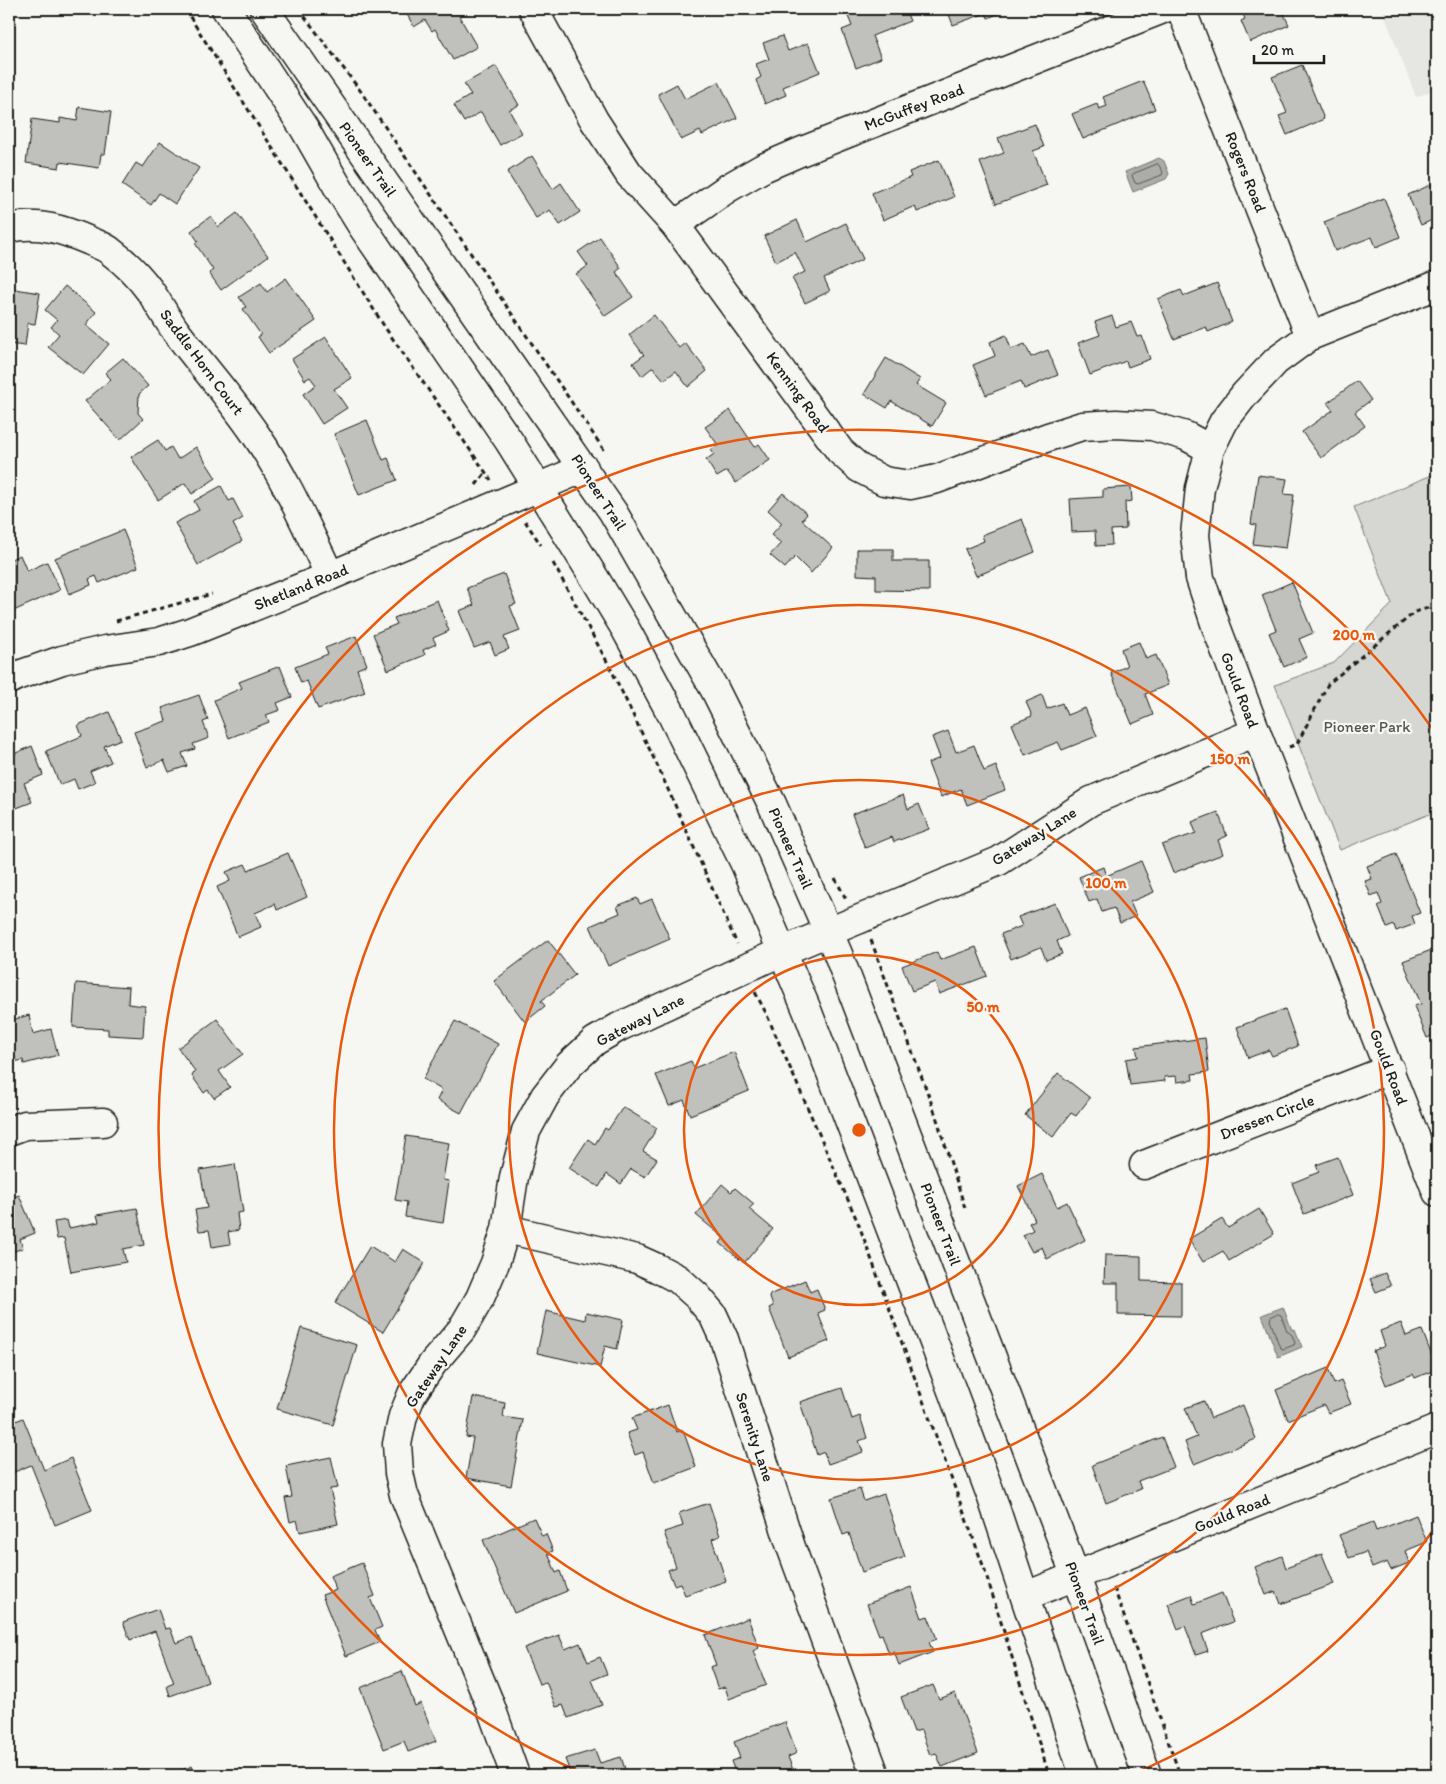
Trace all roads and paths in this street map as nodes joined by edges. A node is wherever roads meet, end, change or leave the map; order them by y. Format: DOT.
graph roads {
  1 [pos="185,9"];
  2 [pos="226,9"];
  3 [pos="264,9"];
  4 [pos="533,9"];
  5 [pos="1163,9"];
  6 [pos="1181,9"];
  7 [pos="675,226"];
  8 [pos="9,228"];
  9 [pos="1437,285"];
  10 [pos="1310,336"];
  11 [pos="1210,449"];
  12 [pos="584,468"];
  13 [pos="485,473"];
  14 [pos="539,487"];
  15 [pos="474,488"];
  16 [pos="508,499"];
  17 [pos="543,547"];
  18 [pos="552,562"];
  19 [pos="330,576"];
  20 [pos="218,592"];
  21 [pos="1437,605"];
  22 [pos="107,623"];
  23 [pos="9,680"];
  24 [pos="1261,744"];
  25 [pos="878,937"];
  26 [pos="833,943"];
  27 [pos="788,963"];
  28 [pos="752,981"];
  29 [pos="1390,1070"];
  30 [pos="102,1122"];
  31 [pos="9,1130"];
  32 [pos="1144,1165"];
  33 [pos="1437,1192"];
  34 [pos="506,1229"];
  35 [pos="1437,1429"];
  36 [pos="1076,1577"];
  37 [pos="1026,1596"];
  38 [pos="515,1775"];
  39 [pos="875,1775"];
  40 [pos="1049,1775"];
  41 [pos="1084,1775"];
  42 [pos="1147,1775"];
  1 -- 13 [label="path"];
  2 -- 14 [label="street"];
  3 -- 12 [label="street, Pioneer Trail"];
  4 -- 7 [label="street, Kenning Road"];
  5 -- 7 [label="street, McGuffey Road"];
  6 -- 10 [label="street, Rogers Road"];
  7 -- 11 [label="street, Kenning Road"];
  8 -- 19 [label="street, Saddle Horn Court"];
  9 -- 10 [label="street, Gould Road"];
  10 -- 11 [label="street, Gould Road"];
  11 -- 24 [label="street, Gould Road"];
  12 -- 14 [label="street, Shetland Road"];
  12 -- 26 [label="street, Pioneer Trail"];
  13 -- 15 [label="path"];
  13 -- 16 [label="path"];
  14 -- 16 [label="street, Shetland Road"];
  14 -- 27 [label="street"];
  16 -- 17 [label="path"];
  16 -- 19 [label="street, Shetland Road"];
  18 -- 28 [label="path"];
  19 -- 23 [label="street, Shetland Road"];
  20 -- 22 [label="path"];
  21 -- 24 [label="path"];
  24 -- 26 [label="street, Gateway Lane"];
  24 -- 29 [label="street, Gould Road"];
  25 -- 26 [label="path"];
  26 -- 27 [label="street, Gateway Lane"];
  26 -- 36 [label="street, Pioneer Trail"];
  27 -- 28 [label="street, Gateway Lane"];
  27 -- 28 [label="path"];
  27 -- 37 [label="street"];
  28 -- 34 [label="street, Gateway Lane"];
  28 -- 40 [label="path"];
  29 -- 32 [label="street, Dressen Circle"];
  29 -- 33 [label="street, Gould Road"];
  30 -- 31 [label="street"];
  34 -- 38 [label="street, Gateway Lane"];
  34 -- 39 [label="street, Serenity Lane"];
  35 -- 36 [label="street, Gould Road"];
  36 -- 37 [label="street, Gould Road"];
  36 -- 42 [label="street, Pioneer Trail"];
  37 -- 41 [label="street"];
}
